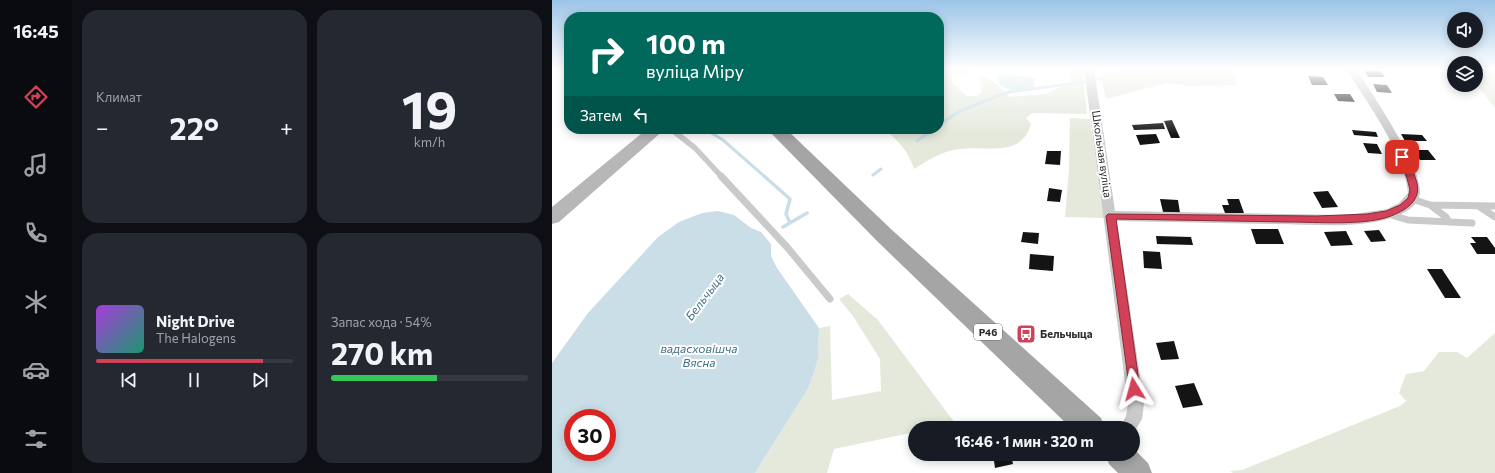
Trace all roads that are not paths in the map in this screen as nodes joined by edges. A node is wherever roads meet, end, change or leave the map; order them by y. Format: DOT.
graph roads {
  1 [pos="1092,91"];
  2 [pos="1364,91"];
  3 [pos="651,134"];
  4 [pos="677,134"];
  5 [pos="781,134"];
  6 [pos="1412,200"];
  7 [pos="1430,205"];
  8 [pos="1480,206"];
  9 [pos="1495,206"];
  10 [pos="1388,214"];
  11 [pos="1111,216"];
  12 [pos="552,217"];
  13 [pos="1495,217"];
  14 [pos="1449,222"];
  15 [pos="1472,223"];
  16 [pos="830,299"];
  17 [pos="1083,421"];
  18 [pos="1133,421"];
  19 [pos="1126,461"];
  20 [pos="1138,473"];
  1 -- 11 [label="street, Школьная вуліца"];
  2 -- 6 [label="street"];
  3 -- 12 [label="main road"];
  4 -- 16 [label="lane"];
  5 -- 17 [label="main road, Р46"];
  6 -- 7 [label="lane"];
  6 -- 10 [label="street"];
  7 -- 8 [label="lane"];
  7 -- 14 [label="lane"];
  8 -- 9 [label="lane"];
  8 -- 13 [label="lane"];
  10 -- 11 [label="street"];
  10 -- 14 [label="lane"];
  11 -- 18 [label="street, Школьная вуліца"];
  14 -- 15 [label="lane"];
  19 -- 20 [label="main road"];
}
